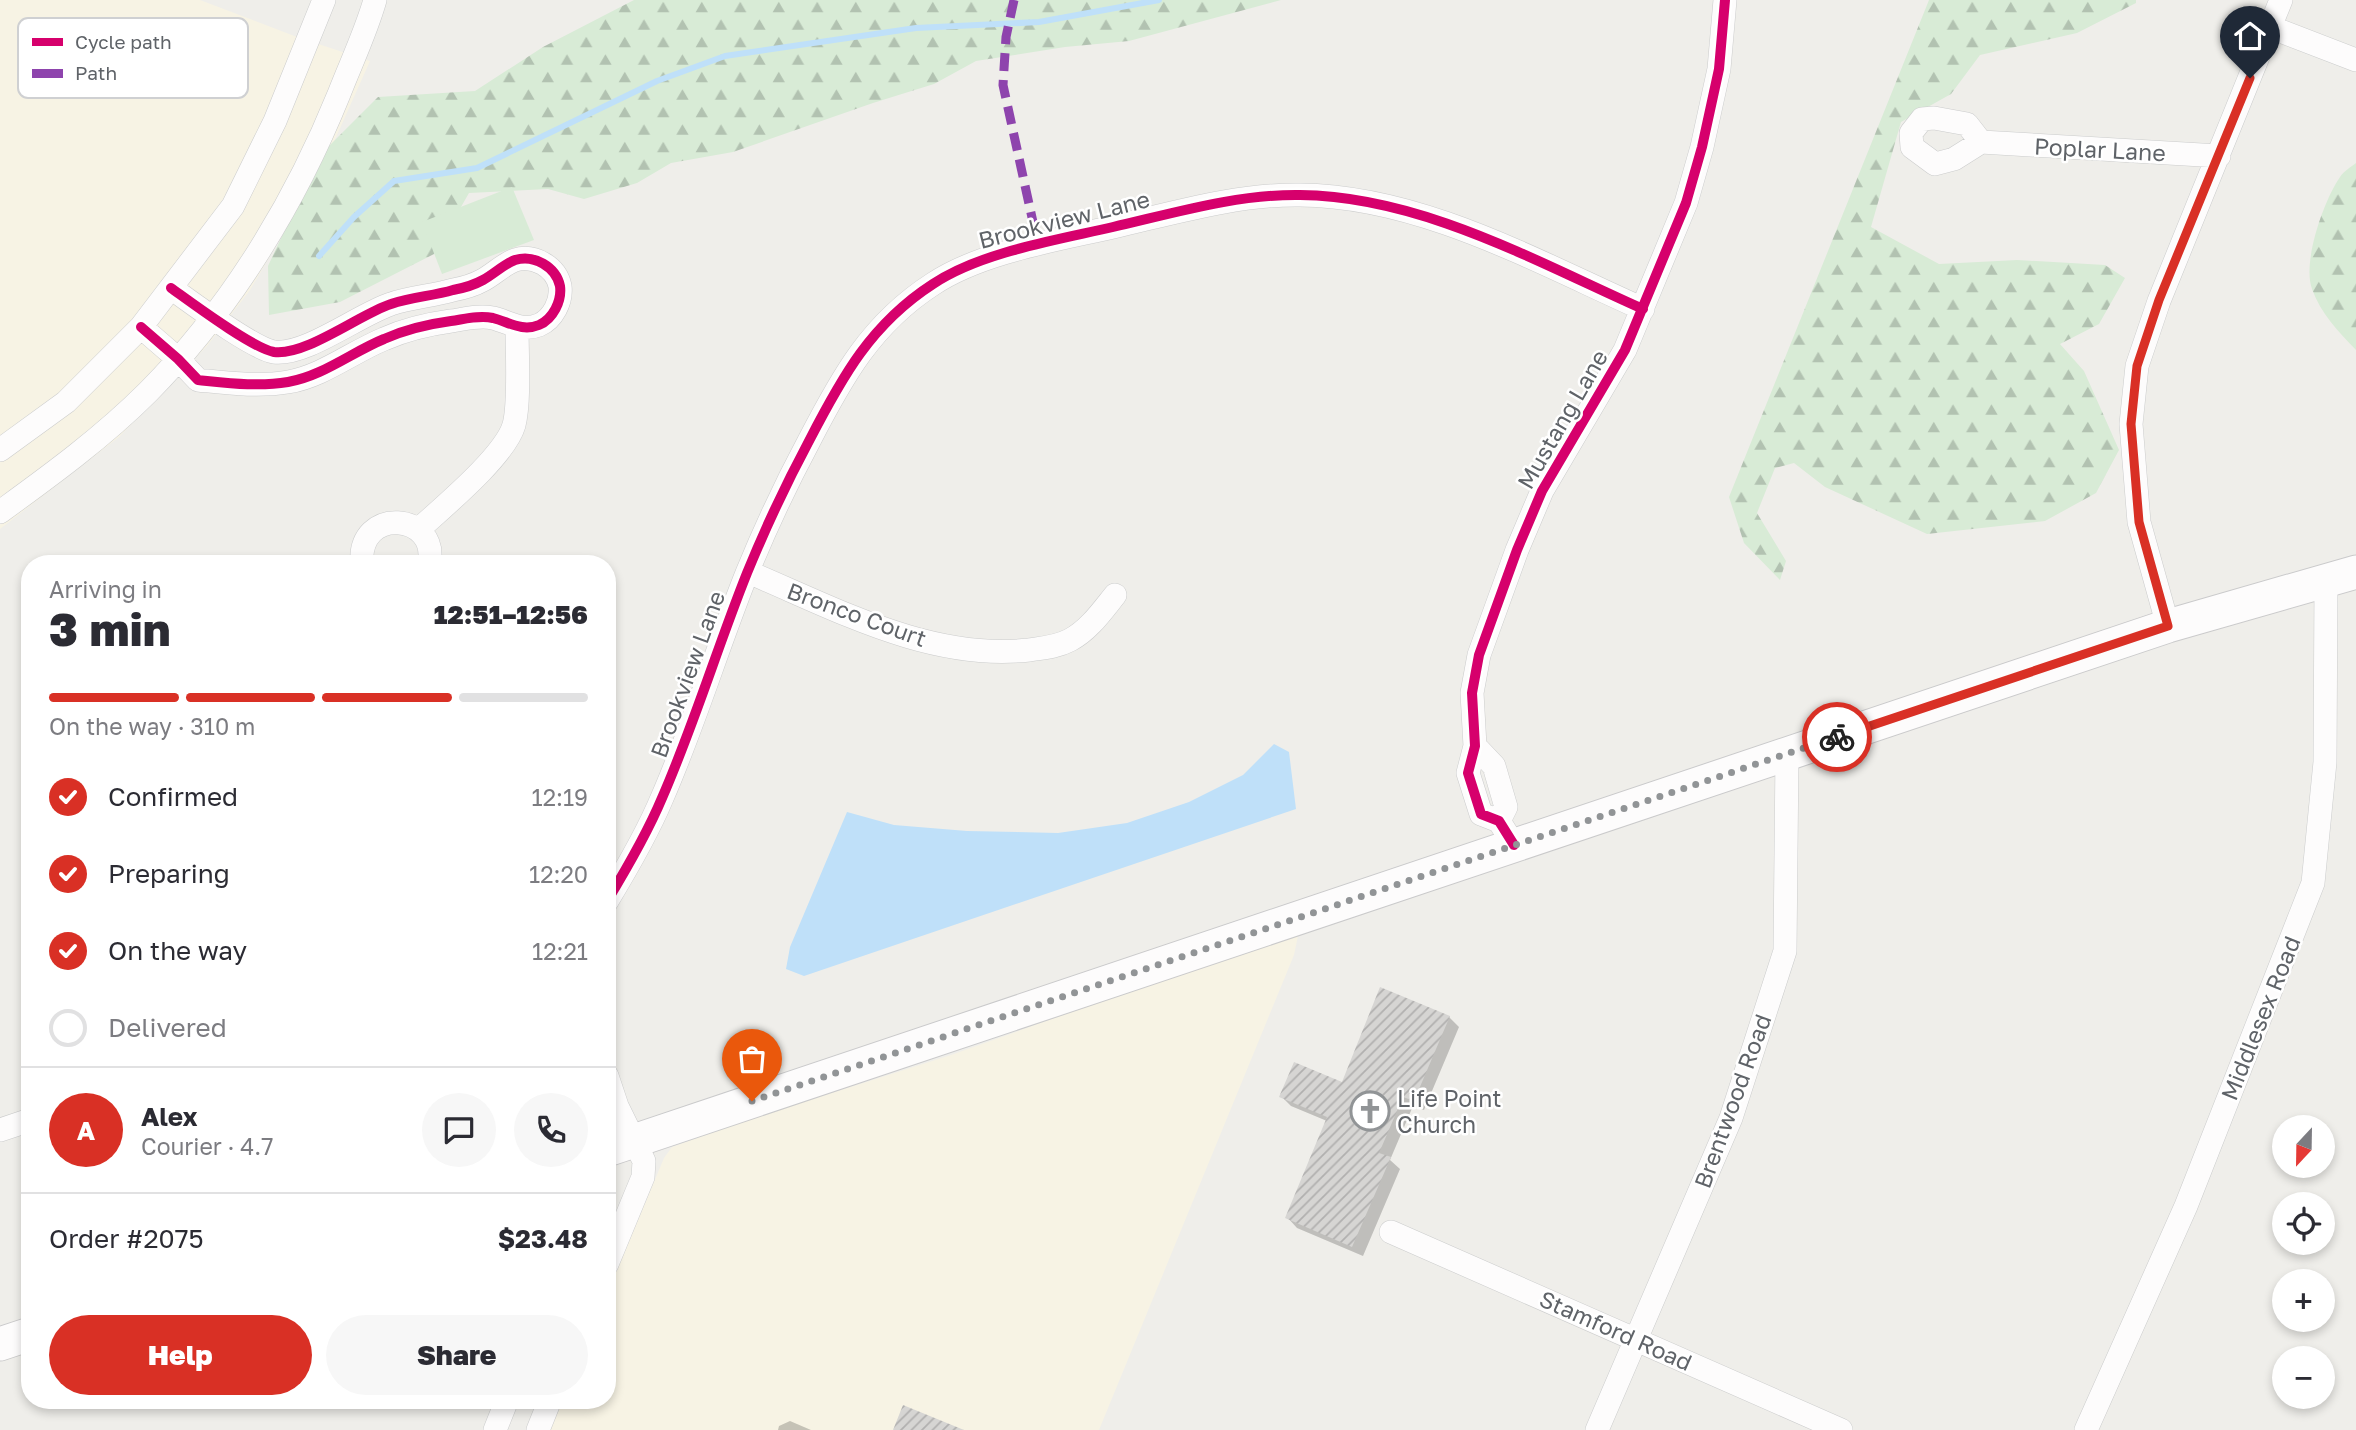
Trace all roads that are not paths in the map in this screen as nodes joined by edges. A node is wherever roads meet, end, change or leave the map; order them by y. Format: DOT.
graph roads {
  1 [pos="324,0"];
  2 [pos="374,0"];
  3 [pos="1725,0"];
  4 [pos="2281,0"];
  5 [pos="2270,27"];
  6 [pos="2356,60"];
  7 [pos="1981,142"];
  8 [pos="2219,156"];
  9 [pos="171,288"];
  10 [pos="1643,309"];
  11 [pos="214,317"];
  12 [pos="141,327"];
  13 [pos="517,327"];
  14 [pos="178,359"];
  15 [pos="0,450"];
  16 [pos="0,512"];
  17 [pos="418,530"];
  18 [pos="363,555"];
  19 [pos="429,555"];
  20 [pos="748,572"];
  21 [pos="2341,577"];
  22 [pos="1115,595"];
  23 [pos="2168,626"];
  24 [pos="1787,754"];
  25 [pos="1506,833"];
  26 [pos="616,886"];
  27 [pos="616,1103"];
  28 [pos="21,1123"];
  29 [pos="0,1130"];
  30 [pos="622,1146"];
  31 [pos="1391,1232"];
  32 [pos="616,1242"];
  33 [pos="21,1337"];
  34 [pos="1637,1339"];
  35 [pos="0,1344"];
  36 [pos="504,1409"];
  37 [pos="546,1409"];
  38 [pos="495,1430"];
  39 [pos="538,1430"];
  40 [pos="1597,1430"];
  41 [pos="1841,1430"];
  42 [pos="2087,1430"];
  1 -- 9 [label="street"];
  2 -- 11 [label="street"];
  3 -- 10 [label="street, Mustang Lane"];
  4 -- 5 [label="street"];
  5 -- 6 [label="street"];
  5 -- 8 [label="street"];
  7 -- 8 [label="street, Poplar Lane"];
  8 -- 23 [label="street"];
  9 -- 11 [label="street"];
  9 -- 12 [label="street"];
  10 -- 20 [label="street, Brookview Lane"];
  10 -- 25 [label="street, Mustang Lane"];
  11 -- 13 [label="street"];
  11 -- 14 [label="street"];
  12 -- 14 [label="street"];
  12 -- 15 [label="street"];
  13 -- 14 [label="street"];
  13 -- 17 [label="street"];
  14 -- 16 [label="street"];
  17 -- 18 [label="street"];
  17 -- 19 [label="street"];
  20 -- 22 [label="street, Bronco Court"];
  20 -- 26 [label="street, Brookview Lane"];
  21 -- 23 [label="main road"];
  21 -- 42 [label="street, Middlesex Road"];
  23 -- 24 [label="main road"];
  24 -- 25 [label="main road"];
  24 -- 34 [label="street, Brentwood Road"];
  25 -- 30 [label="main road"];
  27 -- 30 [label="street"];
  28 -- 29 [label="street"];
  30 -- 32 [label="street"];
  31 -- 34 [label="street, Stamford Road"];
  33 -- 35 [label="main road"];
  34 -- 40 [label="street, Brentwood Road"];
  34 -- 41 [label="street, Stamford Road"];
  36 -- 38 [label="street"];
  37 -- 39 [label="street"];
}
